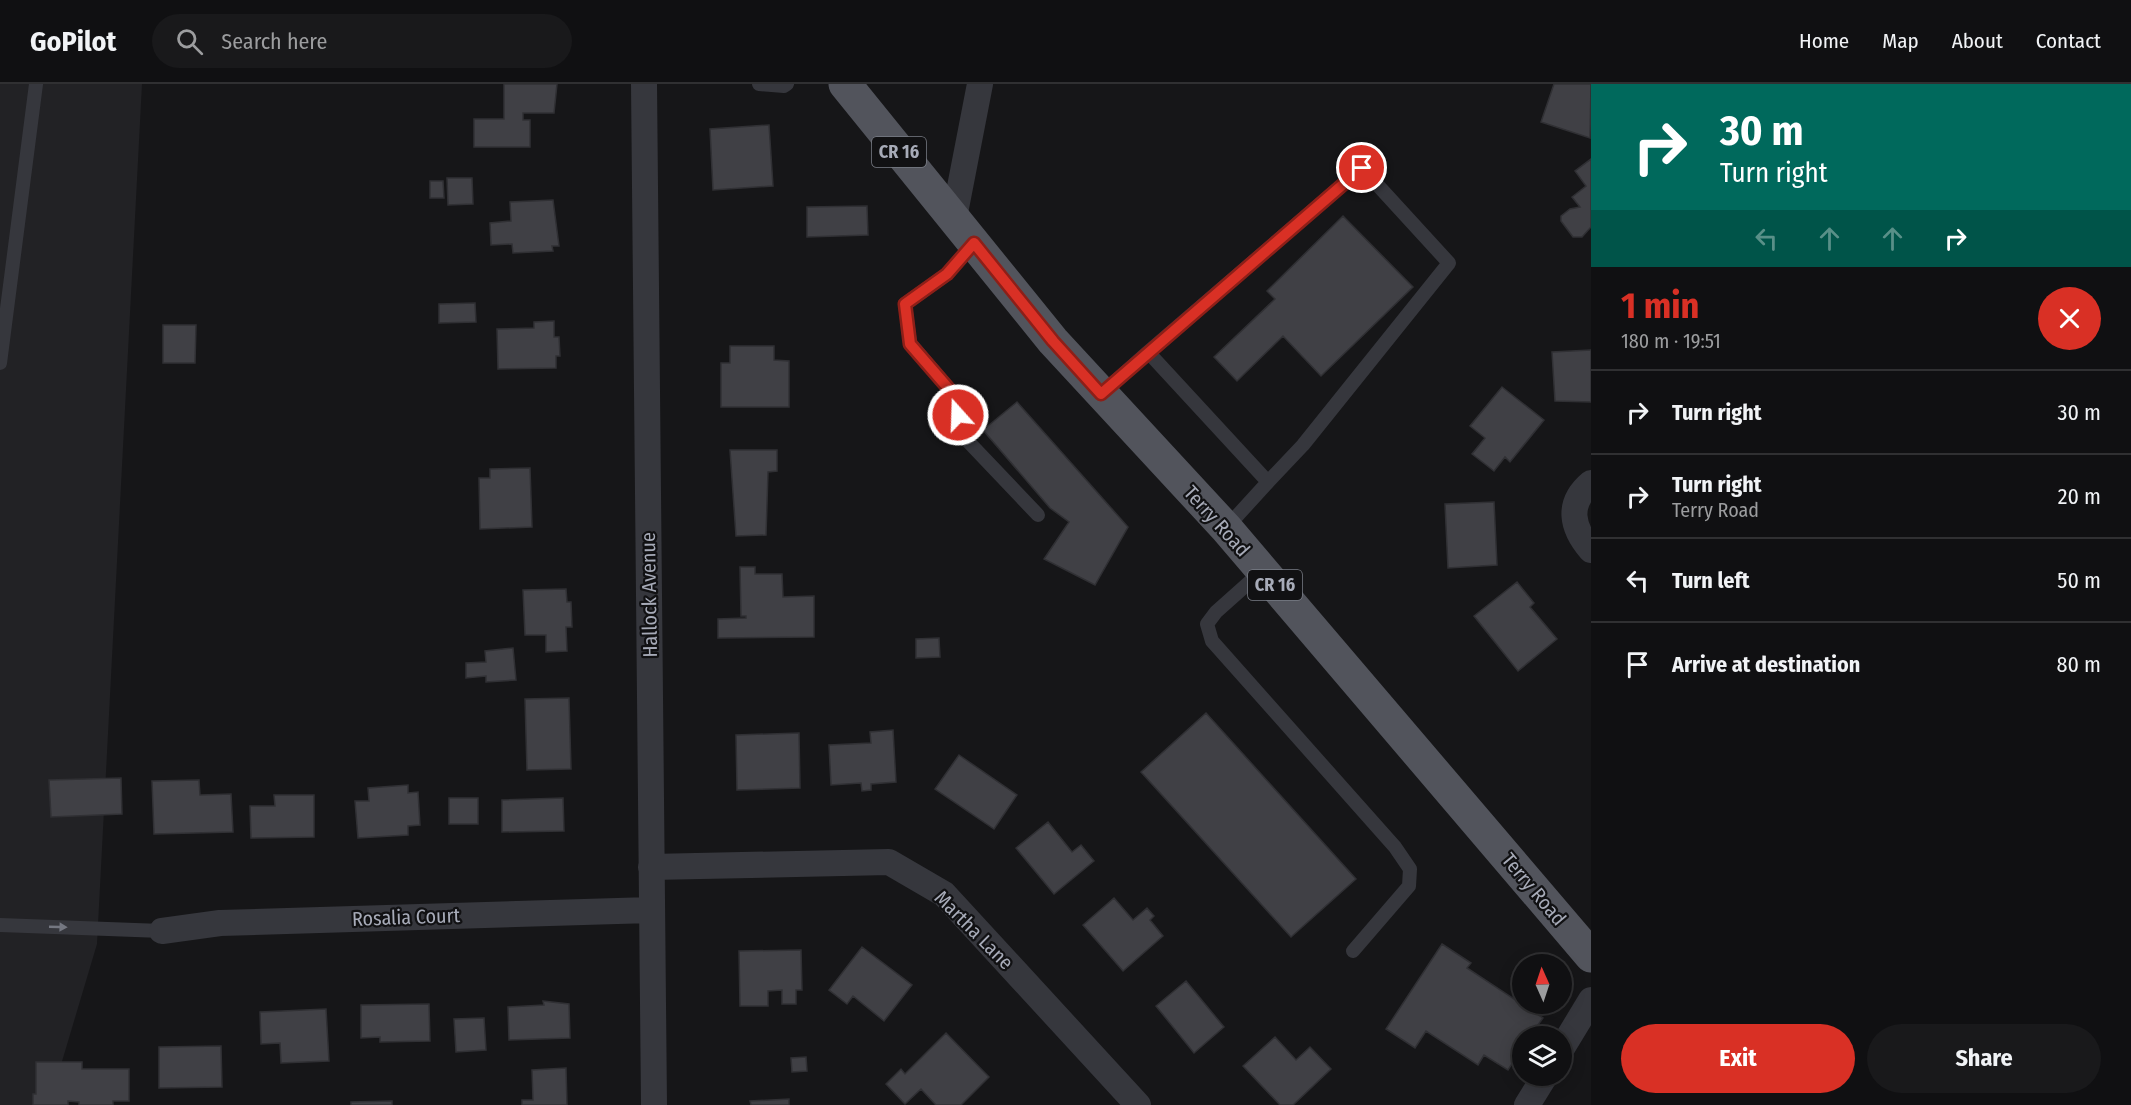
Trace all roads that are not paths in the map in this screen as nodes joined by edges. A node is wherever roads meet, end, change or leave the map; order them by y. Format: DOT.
graph roads {
  1 [pos="36,84"];
  2 [pos="644,84"];
  3 [pos="759,84"];
  4 [pos="788,84"];
  5 [pos="845,84"];
  6 [pos="980,84"];
  7 [pos="964,230"];
  8 [pos="1148,352"];
  9 [pos="0,363"];
  10 [pos="1101,394"];
  11 [pos="1268,482"];
  12 [pos="1591,483"];
  13 [pos="1038,515"];
  14 [pos="1226,528"];
  15 [pos="1591,550"];
  16 [pos="1262,571"];
  17 [pos="651,867"];
  18 [pos="651,910"];
  19 [pos="0,925"];
  20 [pos="162,931"];
  21 [pos="1353,951"];
  22 [pos="1591,956"];
  23 [pos="1591,1000"];
  24 [pos="1572,1031"];
  25 [pos="1539,1086"];
  26 [pos="654,1105"];
  27 [pos="1138,1105"];
  28 [pos="1527,1105"];
  1 -- 9 [label="lane"];
  2 -- 17 [label="street, Hallock Avenue"];
  3 -- 4 [label="lane"];
  5 -- 7 [label="main road, Terry Road / CR 16"];
  6 -- 7 [label="street"];
  7 -- 10 [label="main road, Terry Road / CR 16"];
  7 -- 13 [label="lane"];
  8 -- 10 [label="lane"];
  8 -- 11 [label="lane"];
  8 -- 11 [label="lane"];
  10 -- 14 [label="main road, Terry Road / CR 16"];
  11 -- 14 [label="lane"];
  12 -- 15 [label="street"];
  14 -- 16 [label="main road, Terry Road / CR 16"];
  16 -- 21 [label="lane"];
  16 -- 22 [label="main road, Terry Road / CR 16"];
  17 -- 18 [label="street, Hallock Avenue"];
  17 -- 27 [label="street, Martha Lane"];
  18 -- 20 [label="street, Rosalia Court"];
  18 -- 26 [label="street, Hallock Avenue"];
  19 -- 20 [label="lane, one-way"];
  23 -- 24 [label="street"];
  25 -- 28 [label="street"];
}
